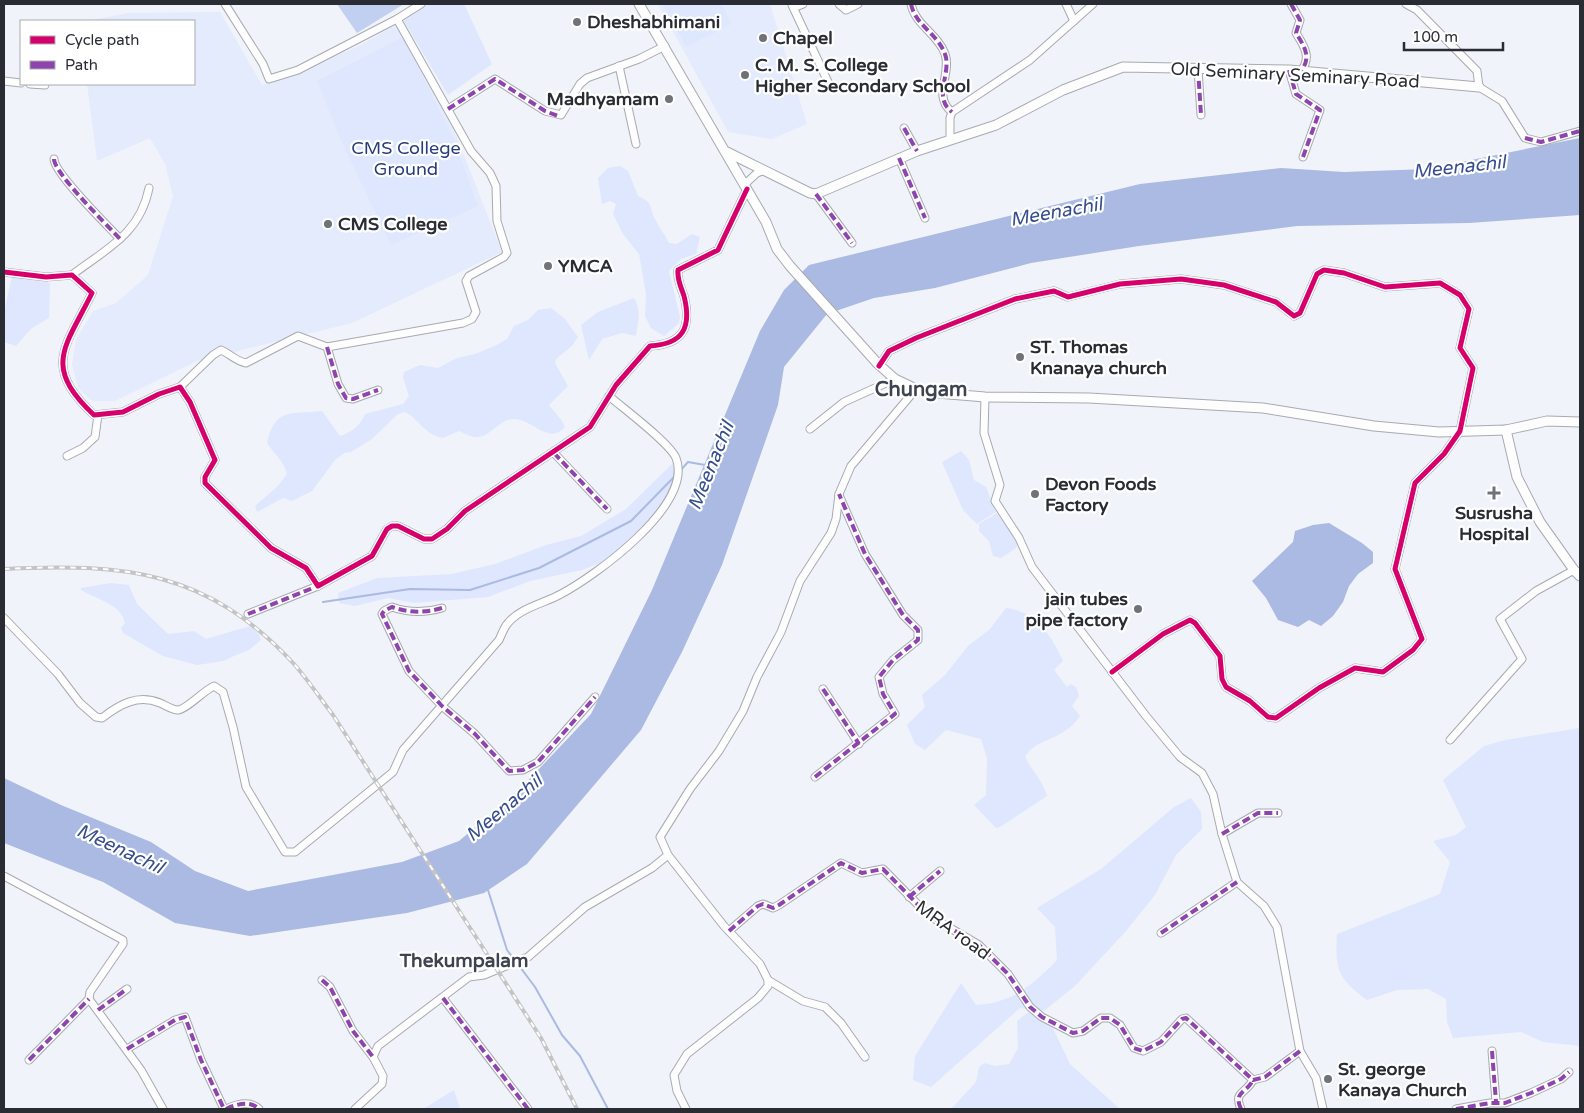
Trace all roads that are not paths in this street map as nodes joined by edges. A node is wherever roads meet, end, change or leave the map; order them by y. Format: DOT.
graph roads {
  1 [pos="225,4"];
  2 [pos="420,4"];
  3 [pos="639,4"];
  4 [pos="792,4"];
  5 [pos="803,4"];
  6 [pos="839,4"];
  7 [pos="858,4"];
  8 [pos="911,4"];
  9 [pos="1066,4"];
  10 [pos="1093,4"];
  11 [pos="1291,4"];
  12 [pos="1406,4"];
  13 [pos="397,19"];
  14 [pos="1074,21"];
  15 [pos="665,46"];
  16 [pos="619,66"];
  17 [pos="1198,68"];
  18 [pos="1289,70"];
  19 [pos="1301,71"];
  20 [pos="4,81"];
  21 [pos="20,83"];
  22 [pos="830,84"];
  23 [pos="1479,87"];
  24 [pos="448,109"];
  25 [pos="952,112"];
  26 [pos="1201,115"];
  27 [pos="904,128"];
  28 [pos="1580,131"];
  29 [pos="950,138"];
  30 [pos="636,144"];
  31 [pos="917,151"];
  32 [pos="727,152"];
  33 [pos="1302,157"];
  34 [pos="899,158"];
  35 [pos="54,159"];
  36 [pos="765,170"];
  37 [pos="746,186"];
  38 [pos="149,188"];
  39 [pos="816,194"];
  40 [pos="925,218"];
  41 [pos="120,240"];
  42 [pos="852,243"];
  43 [pos="4,272"];
  44 [pos="72,275"];
  45 [pos="327,347"];
  46 [pos="878,365"];
  47 [pos="895,379"];
  48 [pos="180,387"];
  49 [pos="916,389"];
  50 [pos="378,390"];
  51 [pos="609,396"];
  52 [pos="985,397"];
  53 [pos="98,415"];
  54 [pos="1580,422"];
  55 [pos="810,429"];
  56 [pos="1506,430"];
  57 [pos="1460,431"];
  58 [pos="554,453"];
  59 [pos="67,456"];
  60 [pos="839,494"];
  61 [pos="607,509"];
  62 [pos="1577,573"];
  63 [pos="318,586"];
  64 [pos="442,608"];
  65 [pos="248,614"];
  66 [pos="4,618"];
  67 [pos="1115,670"];
  68 [pos="823,689"];
  69 [pos="594,697"];
  70 [pos="442,706"];
  71 [pos="1450,740"];
  72 [pos="859,744"];
  73 [pos="815,777"];
  74 [pos="1278,813"];
  75 [pos="1222,834"];
  76 [pos="668,855"];
  77 [pos="940,872"];
  78 [pos="4,876"];
  79 [pos="1237,882"];
  80 [pos="909,897"];
  81 [pos="729,931"];
  82 [pos="1161,933"];
  83 [pos="322,980"];
  84 [pos="768,980"];
  85 [pos="127,989"];
  86 [pos="443,998"];
  87 [pos="89,999"];
  88 [pos="98,1010"];
  89 [pos="126,1049"];
  90 [pos="1300,1051"];
  91 [pos="1492,1051"];
  92 [pos="374,1057"];
  93 [pos="865,1057"];
  94 [pos="29,1060"];
  95 [pos="1569,1072"];
  96 [pos="1253,1080"];
  97 [pos="1496,1102"];
  98 [pos="163,1109"];
  99 [pos="225,1109"];
  100 [pos="259,1109"];
  101 [pos="355,1109"];
  102 [pos="528,1109"];
  103 [pos="686,1109"];
  104 [pos="1241,1109"];
  105 [pos="1323,1109"];
  106 [pos="1456,1109"];
  1 -- 13 [label="street"];
  2 -- 13 [label="street"];
  3 -- 15 [label="main road"];
  4 -- 5 [label="street"];
  4 -- 22 [label="street"];
  6 -- 7 [label="street"];
  8 -- 25 [label="street"];
  9 -- 14 [label="street"];
  10 -- 14 [label="street"];
  11 -- 19 [label="street"];
  12 -- 23 [label="street"];
  13 -- 24 [label="street"];
  14 -- 25 [label="street"];
  15 -- 16 [label="street"];
  15 -- 32 [label="main road"];
  16 -- 24 [label="street"];
  16 -- 30 [label="street"];
  17 -- 18 [label="main road, Old Seminary Seminary Road"];
  17 -- 26 [label="street"];
  17 -- 29 [label="main road, Old Seminary Seminary Road"];
  18 -- 19 [label="main road, Old Seminary Seminary Road"];
  18 -- 33 [label="street"];
  19 -- 23 [label="main road, Old Seminary Seminary Road"];
  20 -- 21 [label="street"];
  23 -- 28 [label="street"];
  24 -- 45 [label="street"];
  25 -- 29 [label="street"];
  27 -- 31 [label="street"];
  29 -- 31 [label="main road, Old Seminary Seminary Road"];
  31 -- 34 [label="main road, Old Seminary Seminary Road"];
  32 -- 36 [label="main road"];
  32 -- 37 [label="main road"];
  34 -- 39 [label="main road, Old Seminary Seminary Road"];
  34 -- 40 [label="street"];
  35 -- 41 [label="street"];
  36 -- 37 [label="street"];
  36 -- 39 [label="main road"];
  37 -- 46 [label="main road"];
  37 -- 51 [label="street"];
  38 -- 41 [label="street"];
  39 -- 42 [label="street"];
  41 -- 44 [label="street"];
  43 -- 44 [label="street"];
  44 -- 53 [label="street"];
  45 -- 48 [label="street"];
  45 -- 50 [label="street"];
  46 -- 47 [label="main road"];
  46 -- 57 [label="street"];
  47 -- 49 [label="main road"];
  47 -- 55 [label="street"];
  48 -- 53 [label="street"];
  48 -- 63 [label="street"];
  49 -- 52 [label="main road"];
  49 -- 60 [label="street"];
  51 -- 58 [label="street"];
  51 -- 70 [label="street"];
  52 -- 57 [label="main road"];
  52 -- 67 [label="street"];
  53 -- 59 [label="street"];
  54 -- 56 [label="main road"];
  56 -- 57 [label="main road"];
  56 -- 62 [label="main road"];
  57 -- 67 [label="street"];
  58 -- 61 [label="street"];
  58 -- 63 [label="street"];
  60 -- 72 [label="street"];
  60 -- 76 [label="street"];
  62 -- 71 [label="street"];
  63 -- 65 [label="street"];
  64 -- 70 [label="street"];
  66 -- 70 [label="street"];
  67 -- 75 [label="street"];
  68 -- 72 [label="street"];
  69 -- 70 [label="street"];
  72 -- 73 [label="street"];
  74 -- 75 [label="street"];
  75 -- 79 [label="street"];
  76 -- 81 [label="street"];
  76 -- 86 [label="street"];
  77 -- 80 [label="street"];
  78 -- 87 [label="street"];
  79 -- 82 [label="street"];
  79 -- 90 [label="street"];
  80 -- 81 [label="street, MRA road"];
  80 -- 96 [label="street, MRA road"];
  81 -- 84 [label="street"];
  83 -- 92 [label="street"];
  84 -- 93 [label="street"];
  84 -- 103 [label="street"];
  85 -- 88 [label="street"];
  86 -- 92 [label="street"];
  86 -- 102 [label="street"];
  87 -- 88 [label="street"];
  87 -- 94 [label="street"];
  88 -- 89 [label="street"];
  89 -- 98 [label="street"];
  89 -- 99 [label="street"];
  90 -- 96 [label="street"];
  90 -- 105 [label="street"];
  91 -- 97 [label="street"];
  92 -- 101 [label="street"];
  95 -- 97 [label="street"];
  96 -- 104 [label="street"];
  97 -- 106 [label="street"];
  99 -- 100 [label="street"];
}
